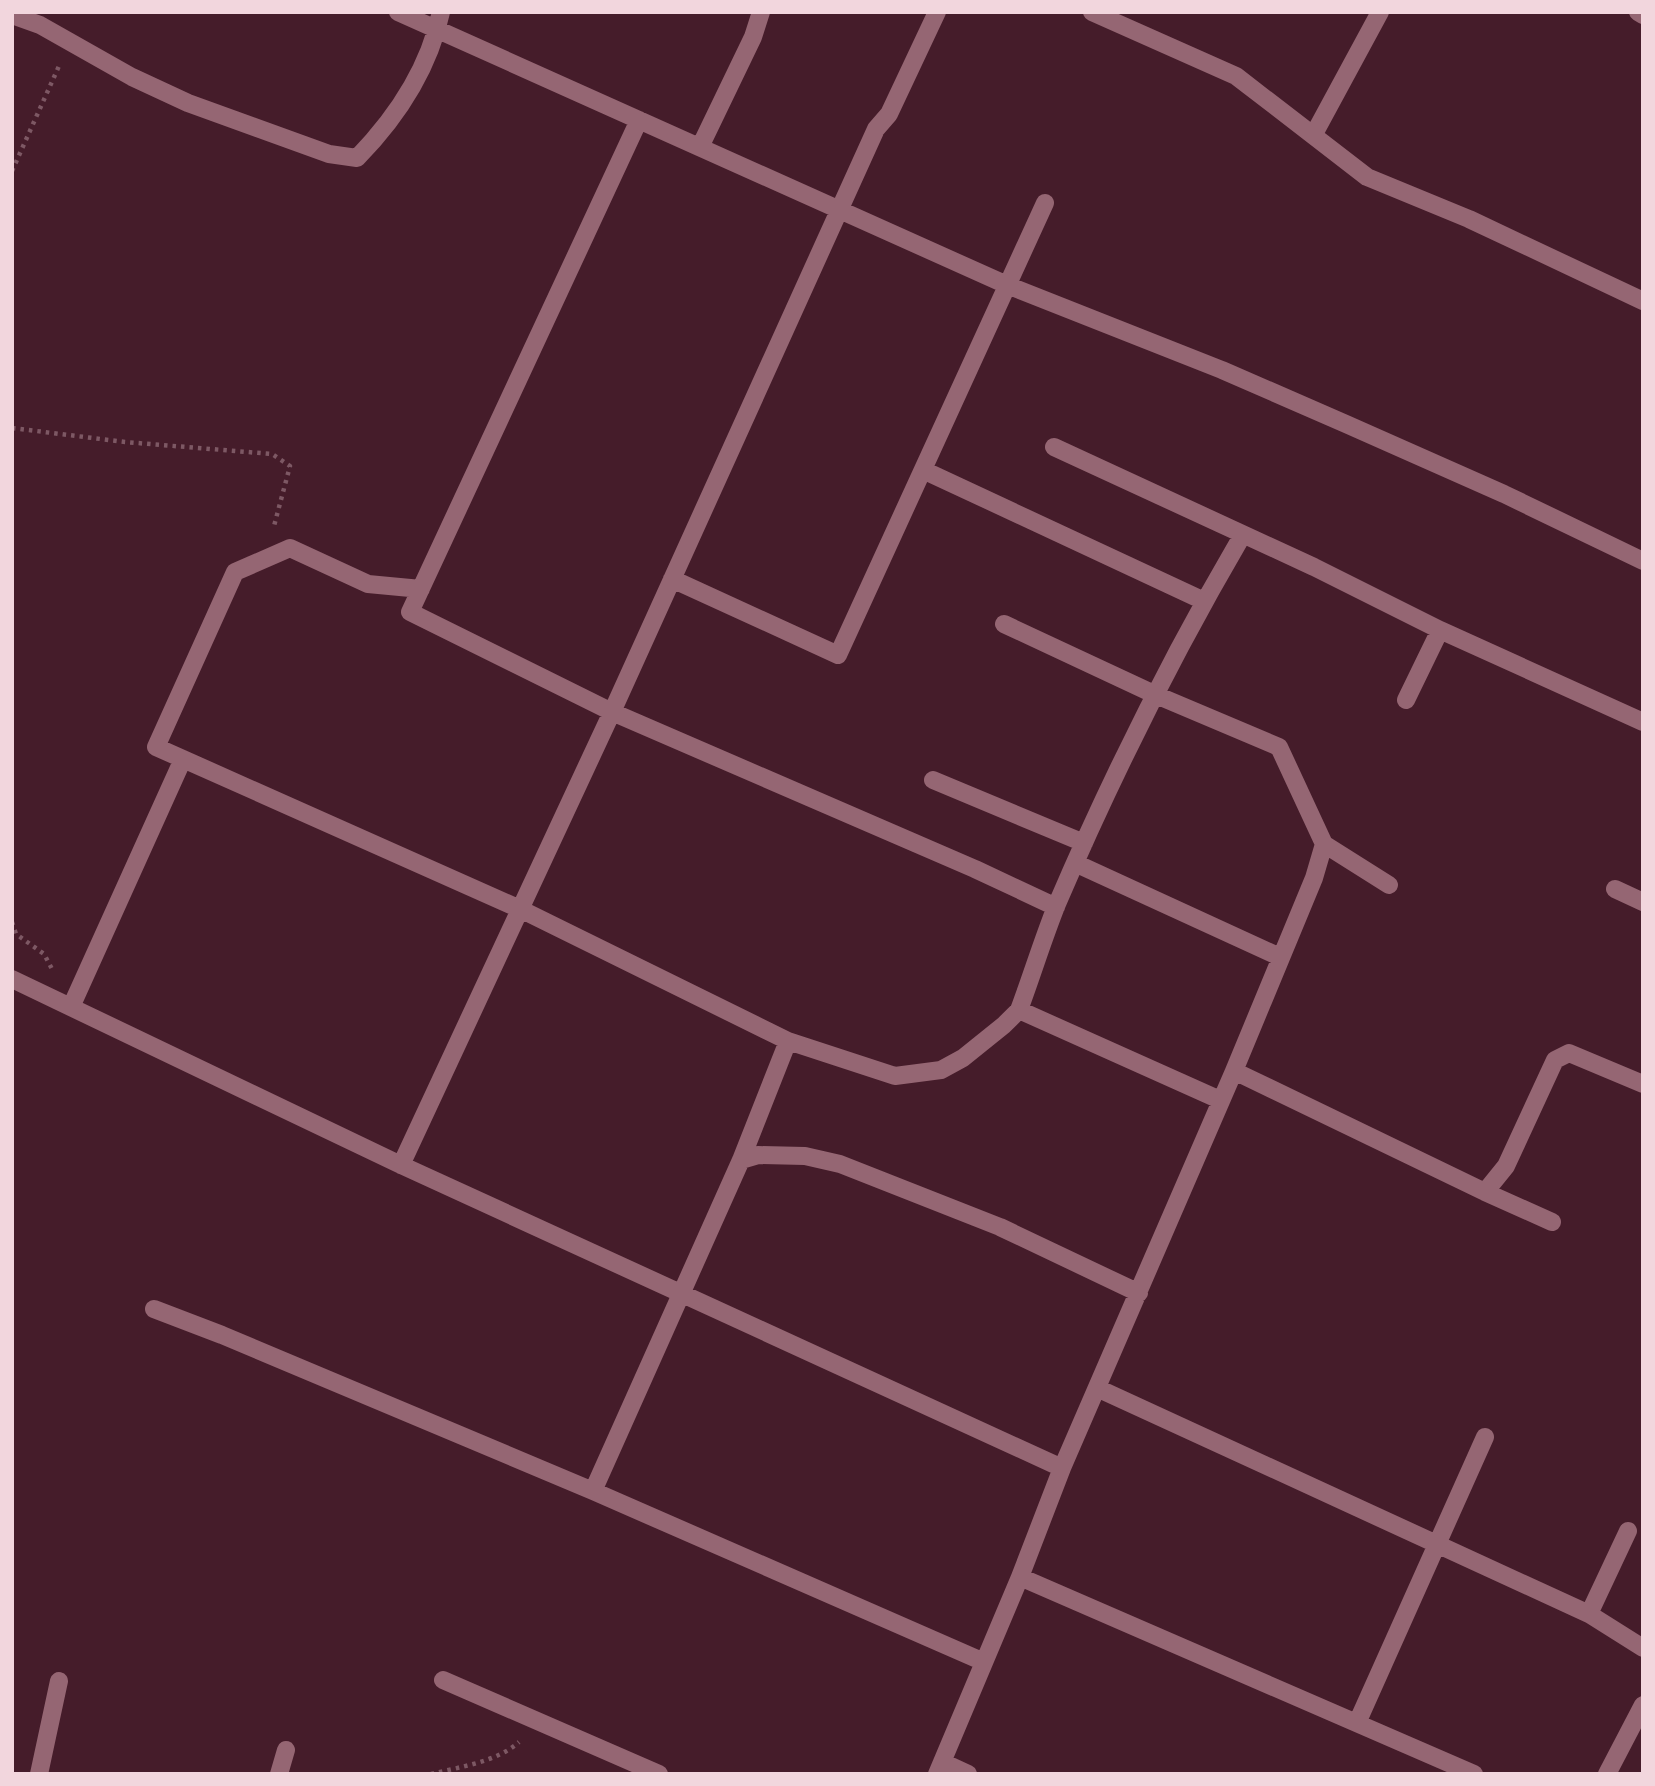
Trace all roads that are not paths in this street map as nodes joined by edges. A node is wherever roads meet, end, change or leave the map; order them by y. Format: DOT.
graph roads {
  1 [pos="398,12"];
  2 [pos="761,12"];
  3 [pos="937,12"];
  4 [pos="1091,12"];
  5 [pos="1380,12"];
  6 [pos="12,15"];
  7 [pos="439,21"];
  8 [pos="639,120"];
  9 [pos="1314,134"];
  10 [pos="700,147"];
  11 [pos="1045,203"];
  12 [pos="841,211"];
  13 [pos="1007,285"];
  14 [pos="1643,300"];
  15 [pos="1054,447"];
  16 [pos="923,470"];
  17 [pos="1241,536"];
  18 [pos="1643,561"];
  19 [pos="672,579"];
  20 [pos="421,589"];
  21 [pos="1204,601"];
  22 [pos="1004,624"];
  23 [pos="1440,630"];
  24 [pos="1156,695"];
  25 [pos="1406,700"];
  26 [pos="612,712"];
  27 [pos="1643,722"];
  28 [pos="183,759"];
  29 [pos="933,780"];
  30 [pos="1084,843"];
  31 [pos="1324,844"];
  32 [pos="1076,863"];
  33 [pos="1389,885"];
  34 [pos="1615,889"];
  35 [pos="1643,902"];
  36 [pos="1056,907"];
  37 [pos="520,909"];
  38 [pos="1280,957"];
  39 [pos="12,979"];
  40 [pos="71,1007"];
  41 [pos="1019,1010"];
  42 [pos="788,1041"];
  43 [pos="1234,1071"];
  44 [pos="1643,1084"];
  45 [pos="1220,1100"];
  46 [pos="741,1160"];
  47 [pos="401,1165"];
  48 [pos="1485,1192"];
  49 [pos="1552,1222"];
  50 [pos="680,1293"];
  51 [pos="1139,1293"];
  52 [pos="153,1309"];
  53 [pos="1097,1388"];
  54 [pos="1485,1437"];
  55 [pos="1062,1468"];
  56 [pos="593,1491"];
  57 [pos="1628,1531"];
  58 [pos="1439,1545"];
  59 [pos="1020,1577"];
  60 [pos="1589,1614"];
  61 [pos="1643,1648"];
  62 [pos="984,1662"];
  63 [pos="443,1680"];
  64 [pos="59,1681"];
  65 [pos="1643,1706"];
  66 [pos="1357,1723"];
  67 [pos="286,1749"];
  68 [pos="939,1768"];
  69 [pos="39,1774"];
  70 [pos="279,1774"];
  71 [pos="659,1774"];
  72 [pos="968,1774"];
  73 [pos="1475,1774"];
  74 [pos="1607,1774"];
  1 -- 7 [label="street"];
  2 -- 10 [label="street"];
  3 -- 12 [label="street"];
  4 -- 9 [label="street"];
  5 -- 9 [label="street"];
  6 -- 7 [label="street"];
  7 -- 8 [label="street"];
  8 -- 10 [label="street"];
  8 -- 20 [label="street"];
  9 -- 14 [label="street"];
  10 -- 12 [label="street"];
  11 -- 13 [label="street"];
  12 -- 13 [label="street"];
  12 -- 19 [label="street"];
  13 -- 16 [label="street"];
  13 -- 18 [label="street"];
  15 -- 17 [label="street"];
  16 -- 19 [label="street"];
  16 -- 21 [label="street"];
  17 -- 21 [label="street"];
  17 -- 23 [label="street"];
  19 -- 26 [label="street"];
  20 -- 26 [label="street"];
  20 -- 28 [label="street"];
  21 -- 24 [label="street"];
  22 -- 24 [label="street"];
  23 -- 25 [label="street"];
  23 -- 27 [label="street"];
  24 -- 30 [label="street"];
  24 -- 31 [label="street"];
  26 -- 36 [label="street"];
  26 -- 37 [label="street"];
  28 -- 37 [label="street"];
  28 -- 40 [label="street"];
  29 -- 30 [label="street"];
  30 -- 32 [label="street"];
  31 -- 33 [label="street"];
  31 -- 38 [label="street"];
  32 -- 36 [label="street"];
  32 -- 38 [label="street"];
  34 -- 35 [label="street"];
  36 -- 41 [label="street"];
  37 -- 42 [label="street"];
  37 -- 47 [label="street"];
  38 -- 43 [label="street"];
  39 -- 40 [label="street"];
  40 -- 47 [label="street"];
  41 -- 42 [label="street"];
  41 -- 45 [label="street"];
  42 -- 46 [label="street"];
  43 -- 45 [label="street"];
  43 -- 48 [label="street"];
  44 -- 48 [label="street"];
  45 -- 51 [label="street"];
  46 -- 50 [label="street"];
  46 -- 51 [label="street"];
  47 -- 50 [label="street"];
  48 -- 49 [label="street"];
  50 -- 55 [label="street"];
  50 -- 56 [label="street"];
  51 -- 53 [label="street"];
  52 -- 56 [label="street"];
  53 -- 55 [label="street"];
  53 -- 58 [label="street"];
  54 -- 58 [label="street"];
  55 -- 59 [label="street"];
  56 -- 62 [label="street"];
  57 -- 60 [label="street"];
  58 -- 60 [label="street"];
  58 -- 66 [label="street"];
  59 -- 62 [label="street"];
  59 -- 66 [label="street"];
  60 -- 61 [label="street"];
  62 -- 68 [label="street"];
  63 -- 71 [label="street"];
  64 -- 69 [label="street"];
  65 -- 74 [label="street"];
  66 -- 73 [label="street"];
  67 -- 70 [label="street"];
  68 -- 72 [label="street"];
}
